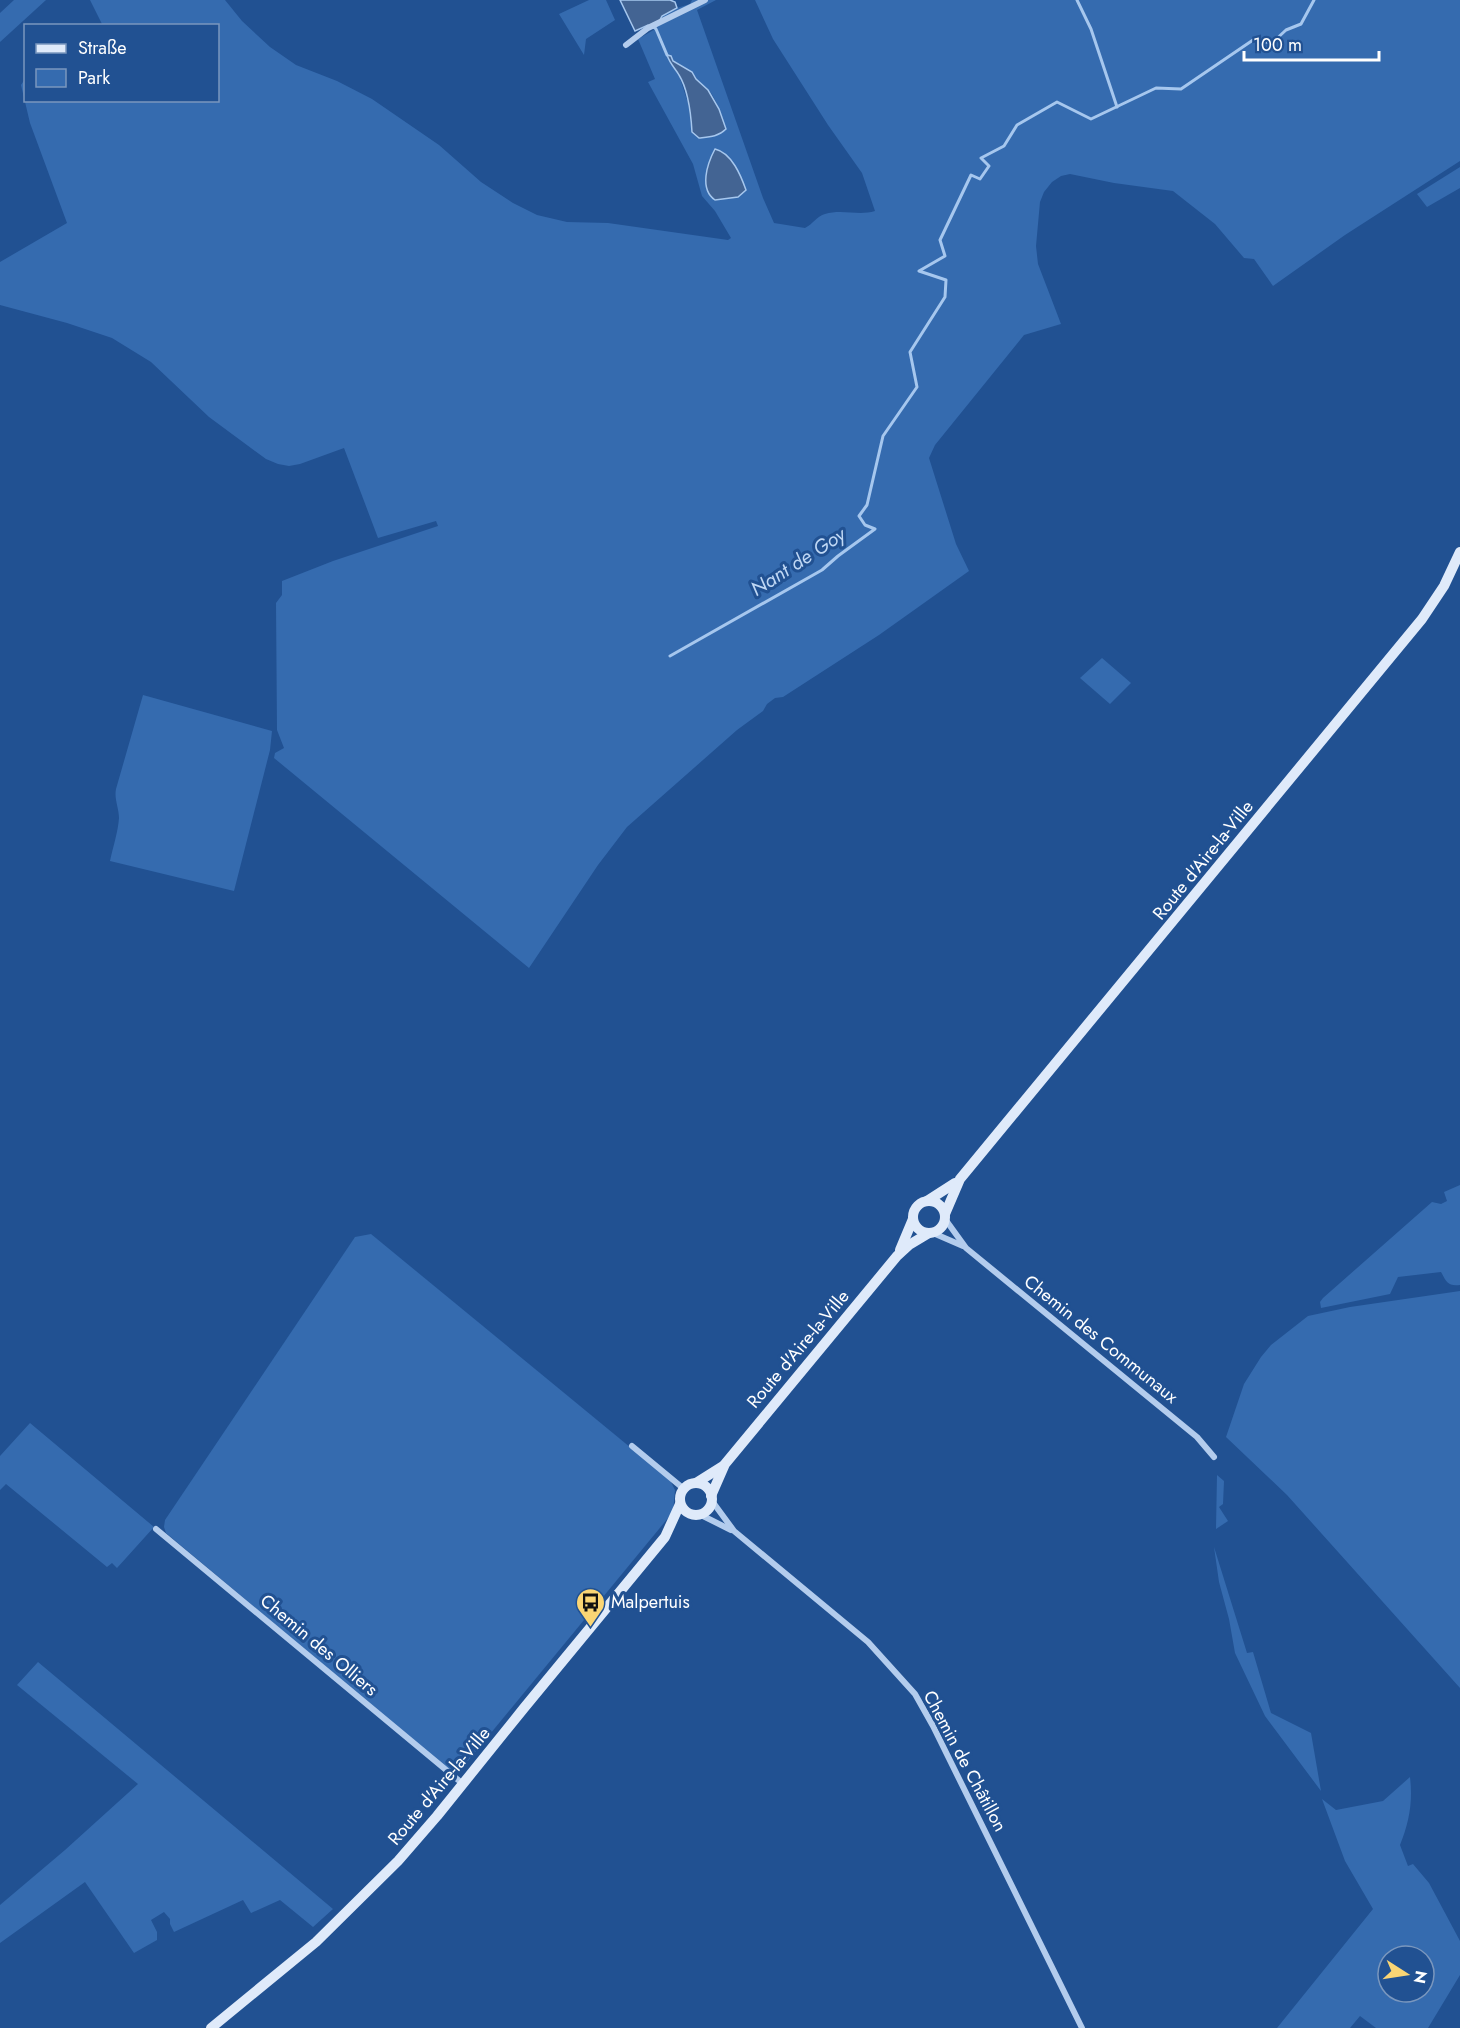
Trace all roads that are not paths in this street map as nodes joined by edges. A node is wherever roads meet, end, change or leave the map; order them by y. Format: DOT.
graph roads {
  1 [pos="705,0"];
  2 [pos="626,45"];
  3 [pos="1460,552"];
  4 [pos="960,1179"];
  5 [pos="927,1201"];
  6 [pos="945,1216"];
  7 [pos="913,1218"];
  8 [pos="931,1233"];
  9 [pos="966,1248"];
  10 [pos="897,1256"];
  11 [pos="632,1446"];
  12 [pos="1214,1456"];
  13 [pos="725,1464"];
  14 [pos="696,1483"];
  15 [pos="684,1489"];
  16 [pos="712,1498"];
  17 [pos="680,1504"];
  18 [pos="698,1515"];
  19 [pos="156,1529"];
  20 [pos="734,1531"];
  21 [pos="665,1537"];
  22 [pos="463,1785"];
  23 [pos="211,2028"];
  24 [pos="1082,2028"];
  1 -- 2 [label="street"];
  3 -- 4 [label="main road, Route d'Aire-la-Ville"];
  4 -- 5 [label="main road, Route d'Aire-la-Ville"];
  4 -- 6 [label="main road, Route d'Aire-la-Ville"];
  5 -- 6 [label="main road"];
  5 -- 7 [label="main road"];
  6 -- 8 [label="main road"];
  6 -- 9 [label="street, Chemin des Communaux"];
  7 -- 8 [label="main road"];
  7 -- 10 [label="main road, Route d'Aire-la-Ville"];
  8 -- 9 [label="street, Chemin des Communaux"];
  8 -- 10 [label="main road, Route d'Aire-la-Ville"];
  9 -- 12 [label="street, Chemin des Communaux"];
  10 -- 13 [label="main road, Route d'Aire-la-Ville"];
  11 -- 15 [label="street"];
  13 -- 14 [label="main road, Route d'Aire-la-Ville"];
  13 -- 16 [label="main road, Route d'Aire-la-Ville"];
  14 -- 15 [label="main road"];
  14 -- 16 [label="main road"];
  15 -- 17 [label="main road"];
  16 -- 18 [label="main road"];
  16 -- 20 [label="street, Chemin de Châtillon"];
  17 -- 18 [label="main road"];
  17 -- 21 [label="main road, Route d'Aire-la-Ville"];
  18 -- 20 [label="street, Chemin de Châtillon"];
  18 -- 21 [label="main road, Route d'Aire-la-Ville"];
  19 -- 22 [label="street, Chemin des Olliers"];
  20 -- 24 [label="street, Chemin de Châtillon"];
  21 -- 22 [label="main road, Route d'Aire-la-Ville"];
  22 -- 23 [label="main road, Route d'Aire-la-Ville"];
}
